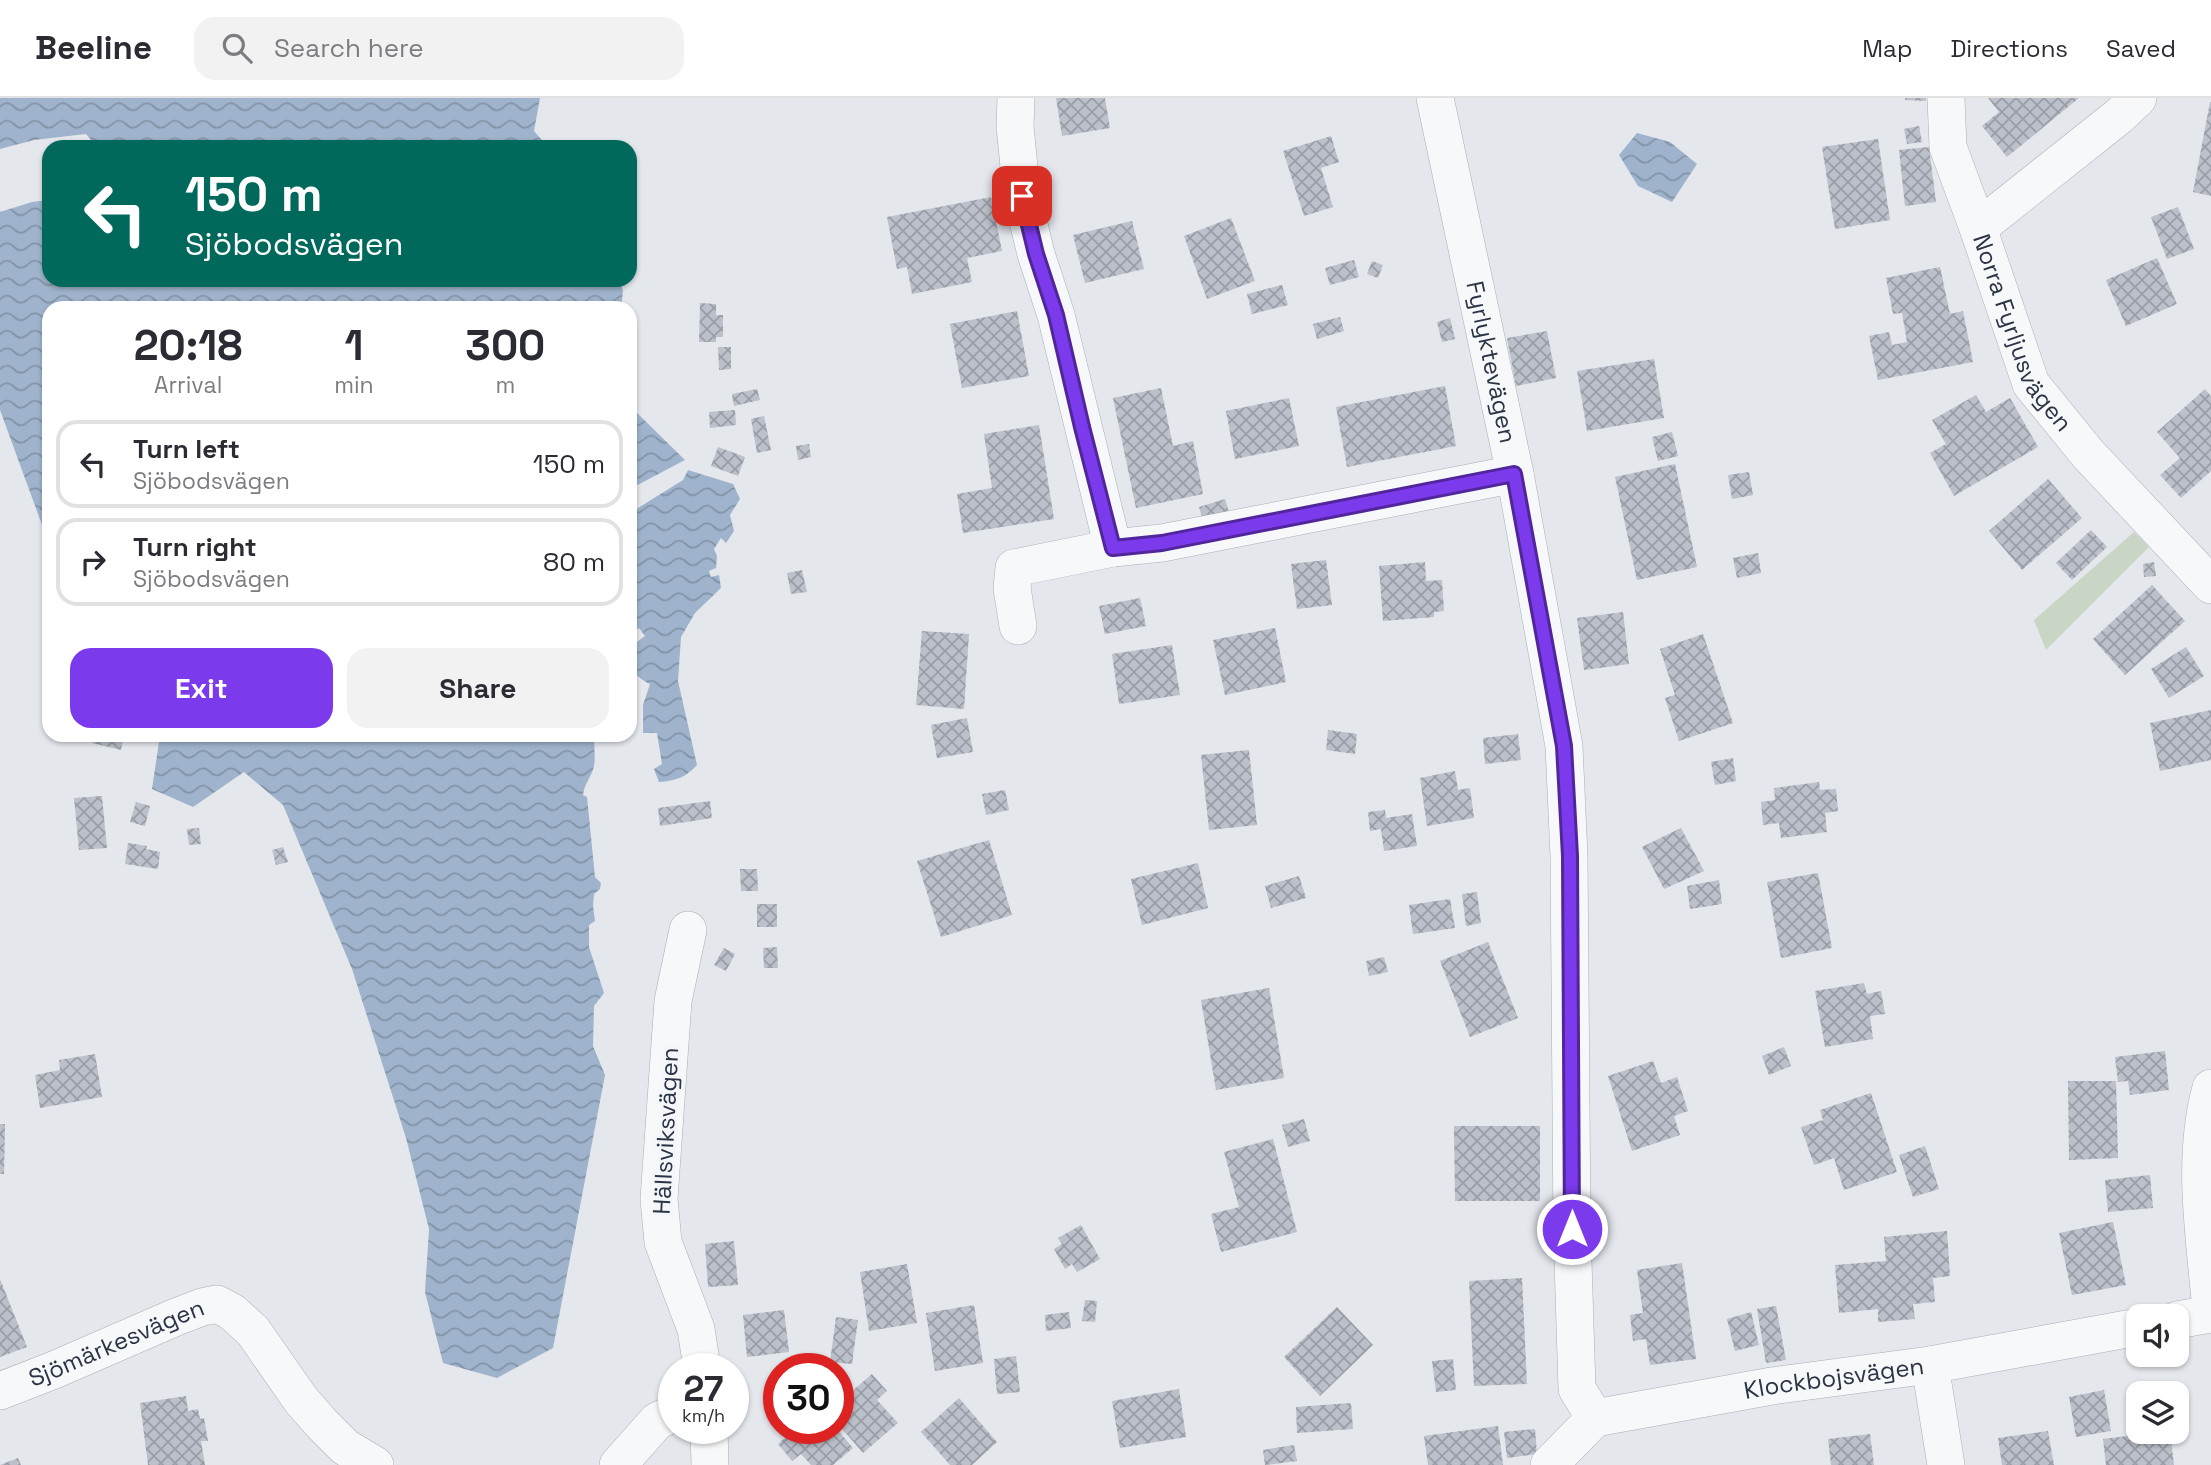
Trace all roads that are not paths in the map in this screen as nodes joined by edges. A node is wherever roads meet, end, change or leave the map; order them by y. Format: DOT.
graph roads {
  1 [pos="1016,98"];
  2 [pos="1435,98"];
  3 [pos="1946,98"];
  4 [pos="2138,98"];
  5 [pos="1979,228"];
  6 [pos="1514,474"];
  7 [pos="1113,548"];
  8 [pos="2211,586"];
  9 [pos="1018,626"];
  10 [pos="688,930"];
  11 [pos="2211,1088"];
  12 [pos="2211,1312"];
  13 [pos="2189,1317"];
  14 [pos="2126,1329"];
  15 [pos="700,1353"];
  16 [pos="1930,1365"];
  17 [pos="0,1391"];
  18 [pos="1595,1418"];
  19 [pos="658,1421"];
  20 [pos="709,1444"];
  21 [pos="375,1465"];
  22 [pos="618,1465"];
  23 [pos="710,1465"];
  24 [pos="1549,1465"];
  25 [pos="1946,1465"];
  1 -- 7 [label="street"];
  2 -- 6 [label="street, Fyrlyktevägen"];
  3 -- 5 [label="street"];
  4 -- 5 [label="street, Norra Fyrljusvägen"];
  5 -- 8 [label="street, Norra Fyrljusvägen"];
  6 -- 7 [label="street"];
  6 -- 18 [label="street, Fyrlyktevägen"];
  7 -- 9 [label="street"];
  10 -- 15 [label="street, Hällsviksvägen"];
  11 -- 12 [label="street"];
  12 -- 13 [label="street"];
  14 -- 16 [label="street, Klockbojsvägen"];
  16 -- 18 [label="street, Klockbojsvägen"];
  16 -- 25 [label="street"];
  17 -- 21 [label="street, Sjömärkesvägen"];
  18 -- 24 [label="street"];
  19 -- 22 [label="street"];
  20 -- 23 [label="street"];
}
